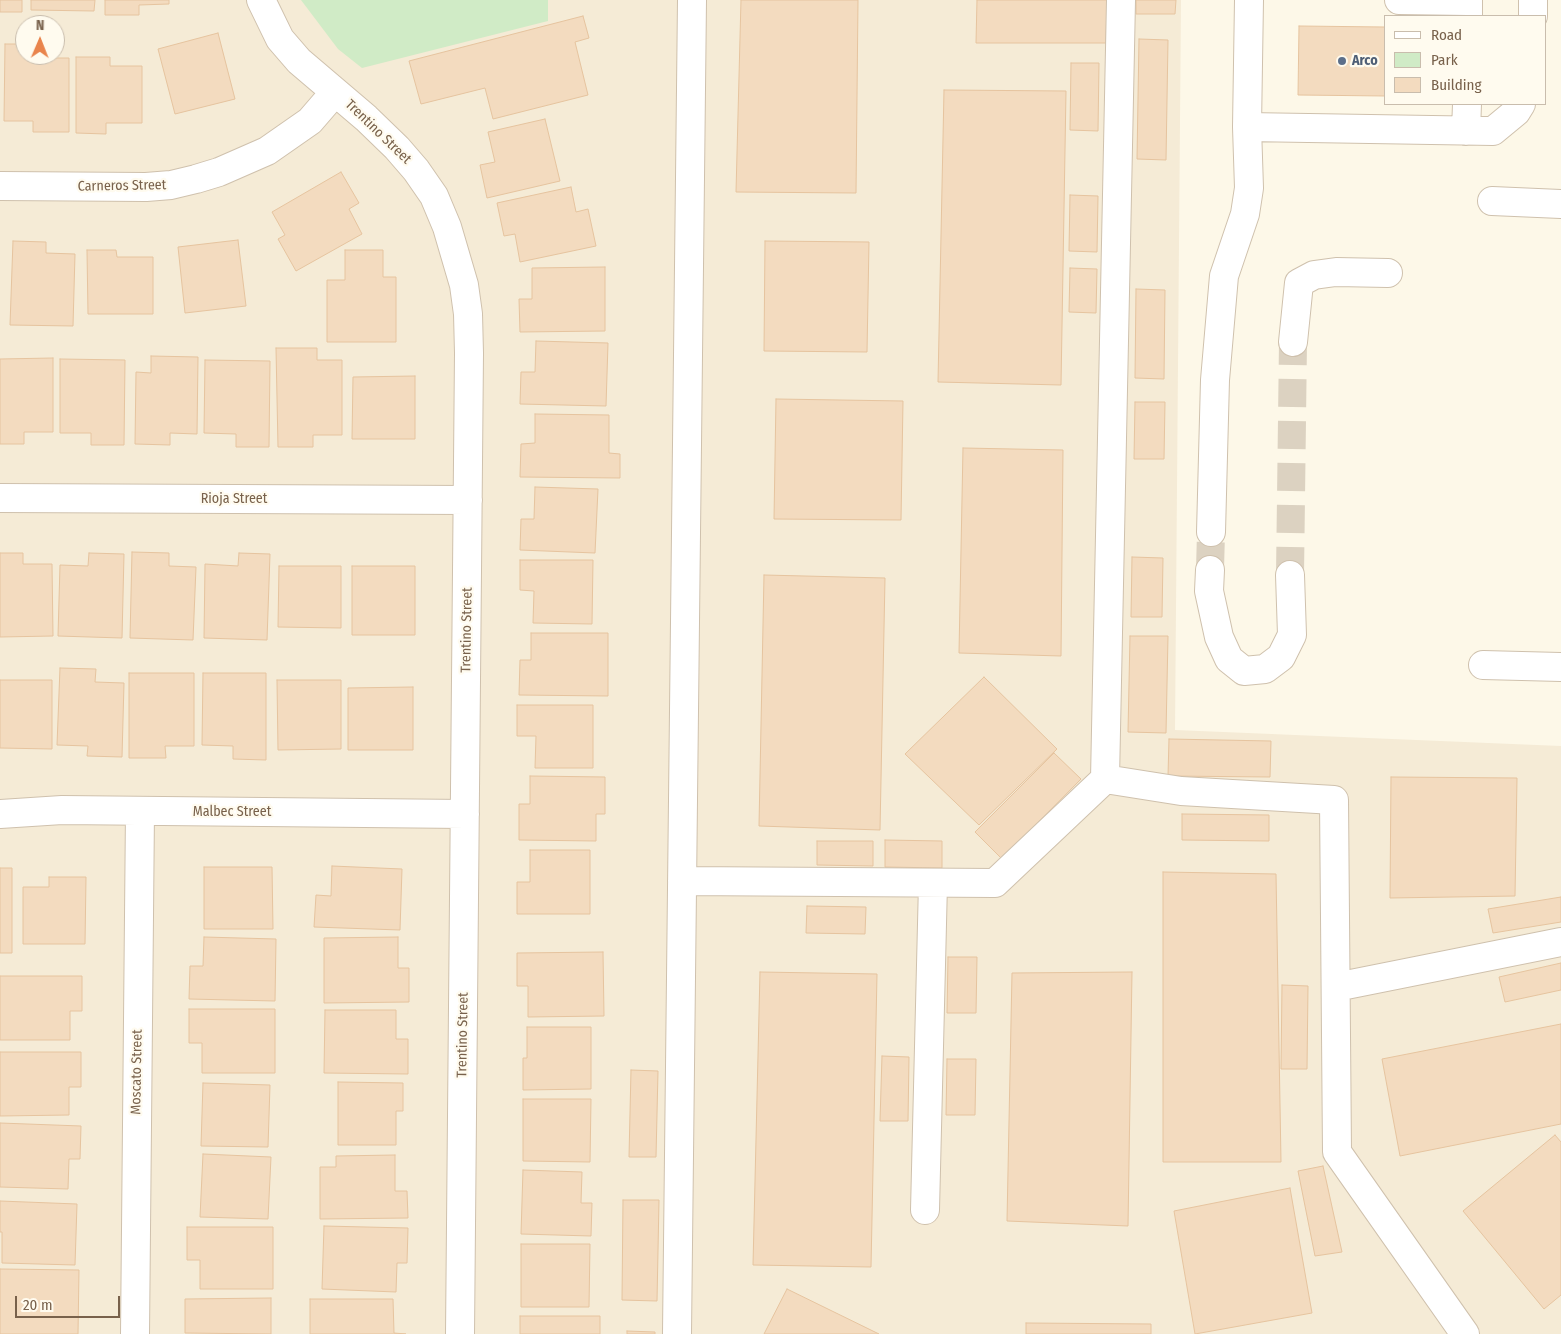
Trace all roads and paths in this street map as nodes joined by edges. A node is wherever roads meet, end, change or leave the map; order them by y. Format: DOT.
graph roads {
  1 [pos="260,0"];
  2 [pos="692,0"];
  3 [pos="1121,0"];
  4 [pos="1249,0"];
  5 [pos="1399,0"];
  6 [pos="1533,0"];
  7 [pos="1468,15"];
  8 [pos="1533,15"];
  9 [pos="336,92"];
  10 [pos="1467,105"];
  11 [pos="1520,105"];
  12 [pos="1247,127"];
  13 [pos="1466,131"];
  14 [pos="0,186"];
  15 [pos="1492,201"];
  16 [pos="1561,204"];
  17 [pos="1388,273"];
  18 [pos="1293,342"];
  19 [pos="0,498"];
  20 [pos="468,500"];
  21 [pos="1211,532"];
  22 [pos="1210,570"];
  23 [pos="1290,575"];
  24 [pos="1484,665"];
  25 [pos="1561,667"];
  26 [pos="1105,779"];
  27 [pos="140,811"];
  28 [pos="0,814"];
  29 [pos="465,814"];
  30 [pos="682,881"];
  31 [pos="933,883"];
  32 [pos="1561,942"];
  33 [pos="1336,987"];
  34 [pos="925,1210"];
  35 [pos="134,1334"];
  36 [pos="460,1334"];
  37 [pos="677,1334"];
  38 [pos="1465,1334"];
  1 -- 9 [label="street, Trentino Street"];
  2 -- 30 [label="street"];
  3 -- 26 [label="street"];
  4 -- 12 [label="street"];
  5 -- 7 [label="street"];
  6 -- 8 [label="street"];
  9 -- 14 [label="street, Carneros Street"];
  9 -- 20 [label="street, Trentino Street"];
  10 -- 13 [label="street"];
  11 -- 13 [label="street"];
  12 -- 13 [label="street"];
  12 -- 21 [label="street"];
  15 -- 16 [label="street"];
  17 -- 18 [label="street"];
  19 -- 20 [label="street, Rioja Street"];
  20 -- 29 [label="street, Trentino Street"];
  22 -- 23 [label="street"];
  24 -- 25 [label="street"];
  26 -- 31 [label="street"];
  26 -- 33 [label="street"];
  27 -- 28 [label="street, Malbec Street"];
  27 -- 29 [label="street, Malbec Street"];
  27 -- 35 [label="street, Moscato Street"];
  29 -- 36 [label="street, Trentino Street"];
  30 -- 31 [label="street"];
  30 -- 37 [label="street"];
  31 -- 34 [label="street"];
  32 -- 33 [label="street"];
  33 -- 38 [label="street"];
}
